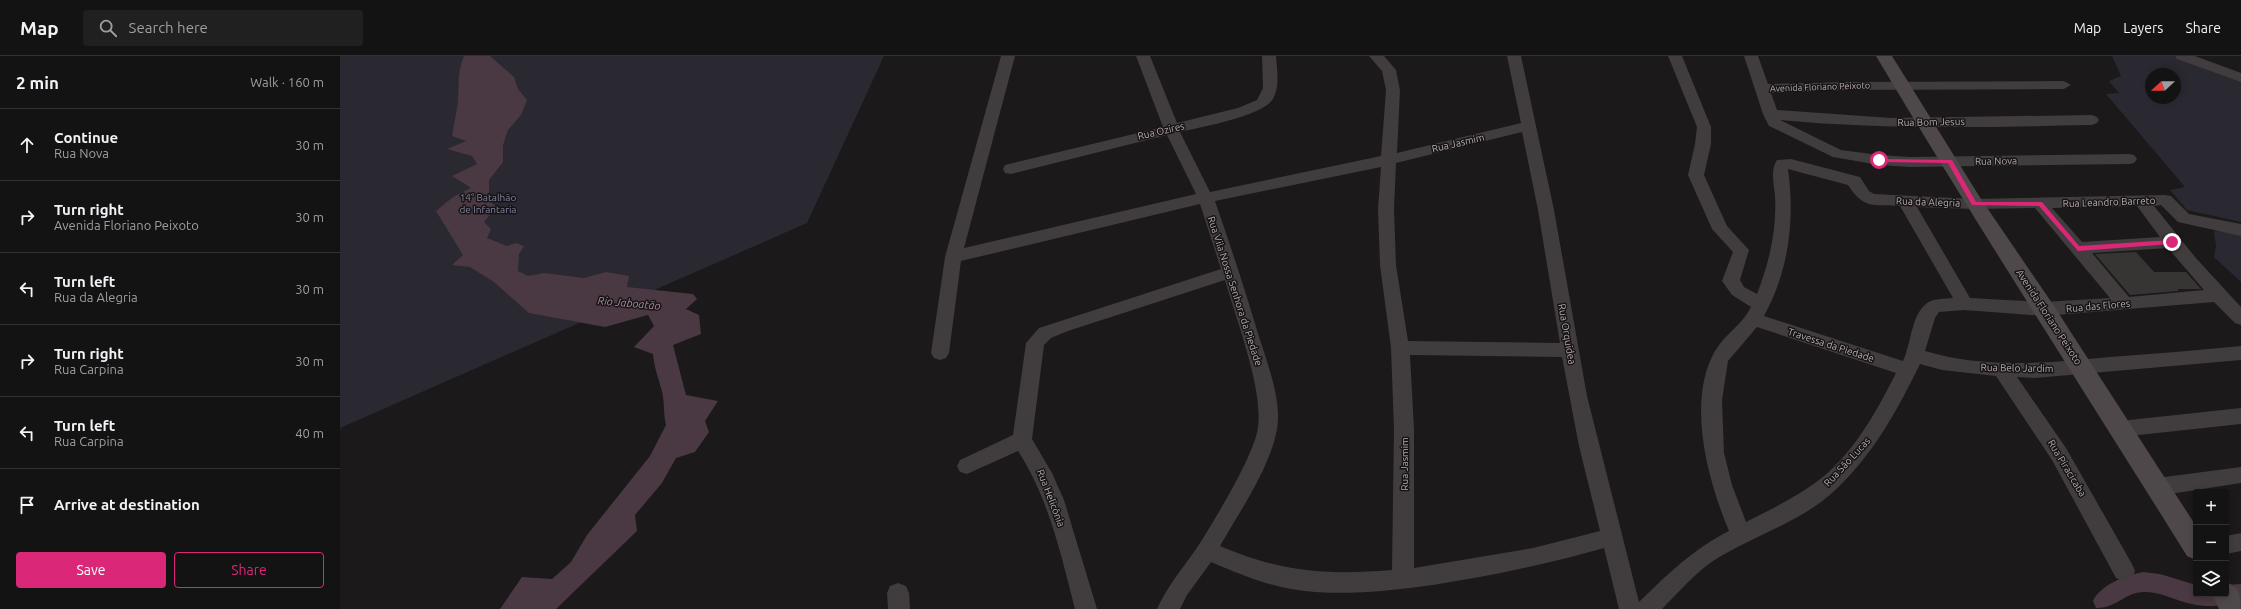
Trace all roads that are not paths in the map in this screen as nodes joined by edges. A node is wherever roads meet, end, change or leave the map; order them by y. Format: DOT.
graph roads {
  1 [pos="1008,56"];
  2 [pos="1143,56"];
  3 [pos="1269,56"];
  4 [pos="1376,56"];
  5 [pos="1514,56"];
  6 [pos="1676,56"];
  7 [pos="1751,56"];
  8 [pos="1884,56"];
  9 [pos="2182,56"];
  10 [pos="2241,78"];
  11 [pos="2064,86"];
  12 [pos="1901,87"];
  13 [pos="1763,89"];
  14 [pos="1772,118"];
  15 [pos="2092,120"];
  16 [pos="1924,122"];
  17 [pos="1528,126"];
  18 [pos="1172,130"];
  19 [pos="2129,158"];
  20 [pos="1388,160"];
  21 [pos="1950,162"];
  22 [pos="1011,169"];
  23 [pos="1205,197"];
  24 [pos="2142,201"];
  25 [pos="1906,202"];
  26 [pos="1974,204"];
  27 [pos="2040,204"];
  28 [pos="2241,230"];
  29 [pos="2172,242"];
  30 [pos="2078,248"];
  31 [pos="952,257"];
  32 [pos="1231,272"];
  33 [pos="2218,295"];
  34 [pos="1964,304"];
  35 [pos="2124,304"];
  36 [pos="1932,308"];
  37 [pos="2044,309"];
  38 [pos="1757,312"];
  39 [pos="2241,318"];
  40 [pos="1400,348"];
  41 [pos="1569,350"];
  42 [pos="2241,352"];
  43 [pos="940,353"];
  44 [pos="1911,363"];
  45 [pos="2080,366"];
  46 [pos="2002,370"];
  47 [pos="2241,416"];
  48 [pos="2120,429"];
  49 [pos="1022,440"];
  50 [pos="967,466"];
  51 [pos="2241,475"];
  52 [pos="2157,487"];
  53 [pos="1741,534"];
  54 [pos="1612,537"];
  55 [pos="2241,542"];
  56 [pos="2193,543"];
  57 [pos="2229,544"];
  58 [pos="1207,550"];
  59 [pos="2124,570"];
  60 [pos="1403,579"];
  61 [pos="1086,609"];
  62 [pos="1168,609"];
  63 [pos="1630,609"];
  64 [pos="1647,609"];
  1 -- 31 [label="street"];
  2 -- 18 [label="street, Rua Vila Nossa Senhora da Piedade"];
  3 -- 18 [label="street, Rua Ozires"];
  4 -- 20 [label="street, Rua Jasmim"];
  5 -- 17 [label="street, Rua Orquidea"];
  6 -- 38 [label="street, Travessa da Piedade"];
  7 -- 13 [label="street"];
  8 -- 12 [label="street, Avenida Floriano Peixoto"];
  9 -- 10 [label="street"];
  11 -- 12 [label="street, Avenida Floriano Peixoto"];
  12 -- 13 [label="street, Avenida Floriano Peixoto"];
  12 -- 16 [label="street, Avenida Floriano Peixoto"];
  13 -- 14 [label="street"];
  14 -- 16 [label="street, Rua Bom Jesus"];
  14 -- 21 [label="street, Rua Nova"];
  15 -- 16 [label="street, Rua Bom Jesus"];
  16 -- 21 [label="street, Avenida Floriano Peixoto"];
  17 -- 20 [label="street, Rua Jasmim"];
  17 -- 41 [label="street, Rua Orquidea"];
  18 -- 22 [label="street, Rua Ozires"];
  18 -- 23 [label="street, Rua Vila Nossa Senhora da Piedade"];
  19 -- 21 [label="street, Rua Nova"];
  20 -- 23 [label="street"];
  20 -- 40 [label="street, Rua Jasmim"];
  21 -- 26 [label="street, Avenida Floriano Peixoto"];
  23 -- 31 [label="street"];
  23 -- 32 [label="street, Rua Vila Nossa Senhora da Piedade"];
  24 -- 27 [label="street, Rua Leandro Barreto"];
  24 -- 28 [label="street, Rua Leandro Barreto"];
  24 -- 29 [label="street"];
  25 -- 26 [label="street, Rua da Alegria"];
  25 -- 34 [label="street"];
  25 -- 38 [label="street, Rua da Alegria"];
  26 -- 27 [label="street, Rua da Alegria"];
  26 -- 37 [label="street, Avenida Floriano Peixoto"];
  27 -- 30 [label="street"];
  29 -- 30 [label="street"];
  29 -- 33 [label="street"];
  30 -- 35 [label="street"];
  31 -- 43 [label="street"];
  32 -- 49 [label="street"];
  32 -- 58 [label="street, Rua Vila Nossa Senhora da Piedade"];
  33 -- 35 [label="street, Rua das Flores"];
  33 -- 39 [label="street"];
  34 -- 36 [label="street, Rua das Flores"];
  34 -- 37 [label="street, Rua das Flores"];
  35 -- 37 [label="street, Rua das Flores"];
  36 -- 44 [label="street, Rua São Lucas"];
  37 -- 45 [label="street, Avenida Floriano Peixoto"];
  38 -- 44 [label="street, Travessa da Piedade"];
  38 -- 53 [label="street"];
  40 -- 41 [label="street"];
  40 -- 60 [label="street, Rua Jasmim"];
  41 -- 54 [label="street, Rua Orquidea"];
  42 -- 45 [label="street, Rua Belo Jardim"];
  44 -- 46 [label="street, Rua Belo Jardim"];
  44 -- 53 [label="street, Rua São Lucas"];
  45 -- 46 [label="street, Rua Belo Jardim"];
  45 -- 48 [label="street, Avenida Floriano Peixoto"];
  46 -- 59 [label="street, Rua Piracicaba"];
  47 -- 48 [label="street"];
  48 -- 52 [label="street, Avenida Floriano Peixoto"];
  49 -- 50 [label="street"];
  49 -- 61 [label="street, Rua Helicônia"];
  51 -- 52 [label="street"];
  52 -- 56 [label="street, Avenida Floriano Peixoto"];
  53 -- 64 [label="street, Rua São Lucas"];
  54 -- 60 [label="street"];
  54 -- 63 [label="street, Rua Orquidea"];
  55 -- 57 [label="street"];
  58 -- 60 [label="street"];
  58 -- 62 [label="street, Rua Vila Nossa Senhora da Piedade"];
}
